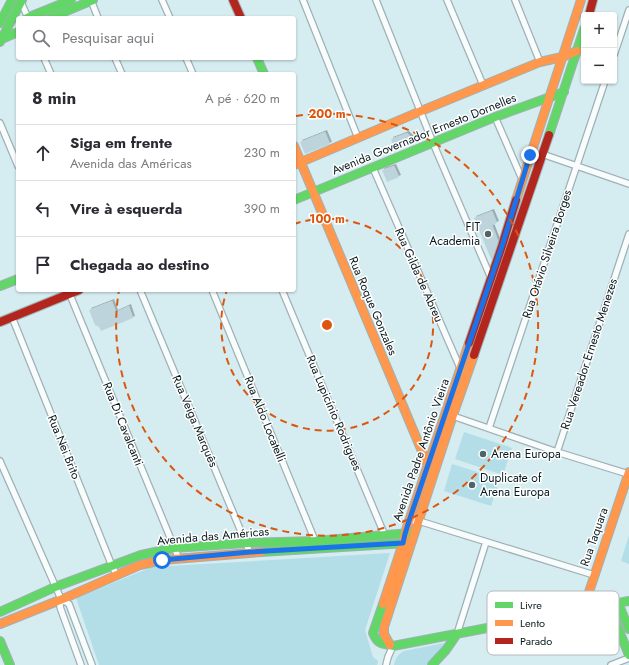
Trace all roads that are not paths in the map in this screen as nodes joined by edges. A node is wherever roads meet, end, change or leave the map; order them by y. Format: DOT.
graph roads {
  1 [pos="71,0"];
  2 [pos="92,0"];
  3 [pos="162,0"];
  4 [pos="233,0"];
  5 [pos="303,0"];
  6 [pos="376,0"];
  7 [pos="447,0"];
  8 [pos="515,0"];
  9 [pos="581,0"];
  10 [pos="593,0"];
  11 [pos="18,1"];
  12 [pos="629,10"];
  13 [pos="589,12"];
  14 [pos="26,16"];
  15 [pos="32,16"];
  16 [pos="55,16"];
  17 [pos="97,16"];
  18 [pos="169,16"];
  19 [pos="240,16"];
  20 [pos="16,22"];
  21 [pos="2,25"];
  22 [pos="16,33"];
  23 [pos="581,38"];
  24 [pos="1,39"];
  25 [pos="616,48"];
  26 [pos="577,50"];
  27 [pos="562,57"];
  28 [pos="45,60"];
  29 [pos="116,60"];
  30 [pos="187,60"];
  31 [pos="258,60"];
  32 [pos="540,62"];
  33 [pos="50,72"];
  34 [pos="121,72"];
  35 [pos="192,72"];
  36 [pos="263,72"];
  37 [pos="604,84"];
  38 [pos="483,85"];
  39 [pos="564,92"];
  40 [pos="549,97"];
  41 [pos="421,111"];
  42 [pos="495,117"];
  43 [pos="0,123"];
  44 [pos="358,138"];
  45 [pos="433,143"];
  46 [pos="542,154"];
  47 [pos="16,161"];
  48 [pos="297,164"];
  49 [pos="576,166"];
  50 [pos="373,168"];
  51 [pos="522,180"];
  52 [pos="629,184"];
  53 [pos="313,192"];
  54 [pos="296,199"];
  55 [pos="629,234"];
  56 [pos="492,278"];
  57 [pos="16,280"];
  58 [pos="0,286"];
  59 [pos="495,291"];
  60 [pos="69,292"];
  61 [pos="141,292"];
  62 [pos="213,292"];
  63 [pos="283,292"];
  64 [pos="12,318"];
  65 [pos="0,322"];
  66 [pos="460,370"];
  67 [pos="465,381"];
  68 [pos="449,415"];
  69 [pos="489,428"];
  70 [pos="557,452"];
  71 [pos="0,461"];
  72 [pos="431,469"];
  73 [pos="629,473"];
  74 [pos="409,521"];
  75 [pos="419,521"];
  76 [pos="415,533"];
  77 [pos="405,534"];
  78 [pos="385,536"];
  79 [pos="486,542"];
  80 [pos="246,543"];
  81 [pos="407,543"];
  82 [pos="317,545"];
  83 [pos="174,548"];
  84 [pos="250,552"];
  85 [pos="179,559"];
  86 [pos="112,566"];
  87 [pos="117,575"];
  88 [pos="594,575"];
  89 [pos="55,587"];
  90 [pos="589,591"];
  91 [pos="61,599"];
  92 [pos="629,601"];
  93 [pos="619,603"];
  94 [pos="619,605"];
  95 [pos="0,612"];
  96 [pos="0,624"];
  97 [pos="487,628"];
  98 [pos="629,629"];
  99 [pos="619,632"];
  100 [pos="457,634"];
  101 [pos="0,641"];
  102 [pos="392,645"];
  103 [pos="629,657"];
  104 [pos="10,665"];
  105 [pos="81,665"];
  106 [pos="92,665"];
  107 [pos="386,665"];
  108 [pos="432,665"];
  109 [pos="611,665"];
  1 -- 15 [label="main road"];
  2 -- 16 [label="main road"];
  2 -- 17 [label="street"];
  3 -- 18 [label="street"];
  4 -- 19 [label="main road"];
  5 -- 44 [label="street"];
  6 -- 41 [label="street"];
  7 -- 38 [label="street"];
  8 -- 32 [label="street"];
  9 -- 27 [label="main road, Avenida Padre Antônio Vieira"];
  10 -- 13 [label="main road"];
  11 -- 14 [label="street"];
  11 -- 21 [label="main road"];
  12 -- 25 [label="street"];
  20 -- 21 [label="main road"];
  21 -- 24 [label="main road"];
  22 -- 24 [label="main road"];
  23 -- 26 [label="main road, Avenida Padre Antônio Vieira"];
  26 -- 27 [label="main road, Avenida Governador Ernesto Dornelles"];
  26 -- 39 [label="main road, Avenida Padre Antônio Vieira"];
  27 -- 32 [label="main road, Avenida Governador Ernesto Dornelles"];
  27 -- 40 [label="main road, Avenida Padre Antônio Vieira"];
  28 -- 33 [label="street"];
  29 -- 34 [label="street"];
  30 -- 35 [label="street"];
  31 -- 36 [label="main road"];
  32 -- 38 [label="main road, Avenida Governador Ernesto Dornelles"];
  37 -- 49 [label="street, Rua Otávio Silveira Borges"];
  38 -- 41 [label="main road, Avenida Governador Ernesto Dornelles"];
  39 -- 40 [label="main road, Avenida Governador Ernesto Dornelles"];
  39 -- 46 [label="main road, Avenida Padre Antônio Vieira"];
  40 -- 42 [label="main road, Avenida Governador Ernesto Dornelles"];
  40 -- 51 [label="main road, Avenida Padre Antônio Vieira"];
  41 -- 44 [label="main road, Avenida Governador Ernesto Dornelles"];
  41 -- 45 [label="street"];
  42 -- 45 [label="main road, Avenida Governador Ernesto Dornelles"];
  42 -- 51 [label="street"];
  43 -- 47 [label="street"];
  44 -- 48 [label="main road, Avenida Governador Ernesto Dornelles"];
  45 -- 50 [label="main road, Avenida Governador Ernesto Dornelles"];
  45 -- 56 [label="street"];
  46 -- 49 [label="street"];
  46 -- 59 [label="main road, Avenida Padre Antônio Vieira"];
  48 -- 53 [label="main road, Rua Roque Gonzales"];
  49 -- 52 [label="street"];
  49 -- 69 [label="street, Rua Otávio Silveira Borges"];
  50 -- 53 [label="main road, Avenida Governador Ernesto Dornelles"];
  50 -- 66 [label="street, Rua Gilda de Abreu"];
  51 -- 56 [label="main road, Avenida Padre Antônio Vieira"];
  53 -- 54 [label="main road, Avenida Governador Ernesto Dornelles"];
  53 -- 72 [label="main road, Rua Roque Gonzales"];
  55 -- 70 [label="street, Rua Vereador Ernesto Menezes"];
  56 -- 59 [label="street"];
  56 -- 66 [label="main road, Avenida Padre Antônio Vieira"];
  57 -- 58 [label="main road"];
  59 -- 67 [label="main road, Avenida Padre Antônio Vieira"];
  60 -- 64 [label="main road"];
  60 -- 83 [label="street, Rua Di Cavalcanti"];
  61 -- 80 [label="street, Rua Veiga Marquês"];
  62 -- 82 [label="street, Rua Aldo Locatelli"];
  63 -- 78 [label="street, Rua Lupicínio Rodrigues"];
  64 -- 65 [label="main road"];
  64 -- 86 [label="street, Rua Nei Brito"];
  66 -- 67 [label="street, Rua Gilda de Abreu"];
  66 -- 68 [label="main road, Avenida Padre Antônio Vieira"];
  67 -- 68 [label="main road, Avenida Padre Antônio Vieira"];
  68 -- 69 [label="street"];
  68 -- 72 [label="main road, Avenida Padre Antônio Vieira"];
  69 -- 70 [label="street"];
  70 -- 73 [label="street"];
  71 -- 89 [label="street"];
  72 -- 74 [label="main road, Avenida Padre Antônio Vieira"];
  72 -- 75 [label="main road, Avenida Padre Antônio Vieira"];
  73 -- 88 [label="main road, Rua Taquara"];
  74 -- 75 [label="street"];
  74 -- 77 [label="main road, Avenida Padre Antônio Vieira"];
  75 -- 76 [label="main road, Avenida Padre Antônio Vieira"];
  75 -- 79 [label="street"];
  76 -- 77 [label="main road, Avenida das Américas"];
  76 -- 81 [label="main road, Avenida Padre Antônio Vieira"];
  77 -- 78 [label="main road, Avenida das Américas"];
  77 -- 81 [label="main road, Avenida Padre Antônio Vieira"];
  78 -- 82 [label="main road, Avenida das Américas"];
  79 -- 88 [label="street"];
  79 -- 100 [label="street"];
  80 -- 82 [label="main road, Avenida das Américas"];
  80 -- 83 [label="main road, Avenida das Américas"];
  80 -- 84 [label="street, Rua Veiga Marquês"];
  81 -- 82 [label="main road, Avenida das Américas"];
  81 -- 102 [label="main road, Avenida Padre Antônio Vieira"];
  82 -- 84 [label="main road, Avenida das Américas"];
  83 -- 85 [label="street, Rua Di Cavalcanti"];
  83 -- 86 [label="main road, Avenida das Américas"];
  84 -- 85 [label="main road, Avenida das Américas"];
  85 -- 87 [label="main road, Avenida das Américas"];
  86 -- 87 [label="street, Rua Nei Brito"];
  86 -- 89 [label="main road, Avenida das Américas"];
  87 -- 91 [label="main road, Avenida das Américas"];
  88 -- 90 [label="main road, Rua Taquara"];
  89 -- 91 [label="street"];
  89 -- 95 [label="main road, Avenida das Américas"];
  91 -- 96 [label="main road, Avenida das Américas"];
  91 -- 105 [label="street"];
  91 -- 106 [label="street"];
  92 -- 93 [label="main road"];
  94 -- 98 [label="main road"];
  97 -- 100 [label="main road"];
  99 -- 103 [label="main road"];
  100 -- 102 [label="main road"];
  100 -- 108 [label="main road"];
  101 -- 104 [label="main road"];
  102 -- 107 [label="street"];
  103 -- 109 [label="street"];
}
